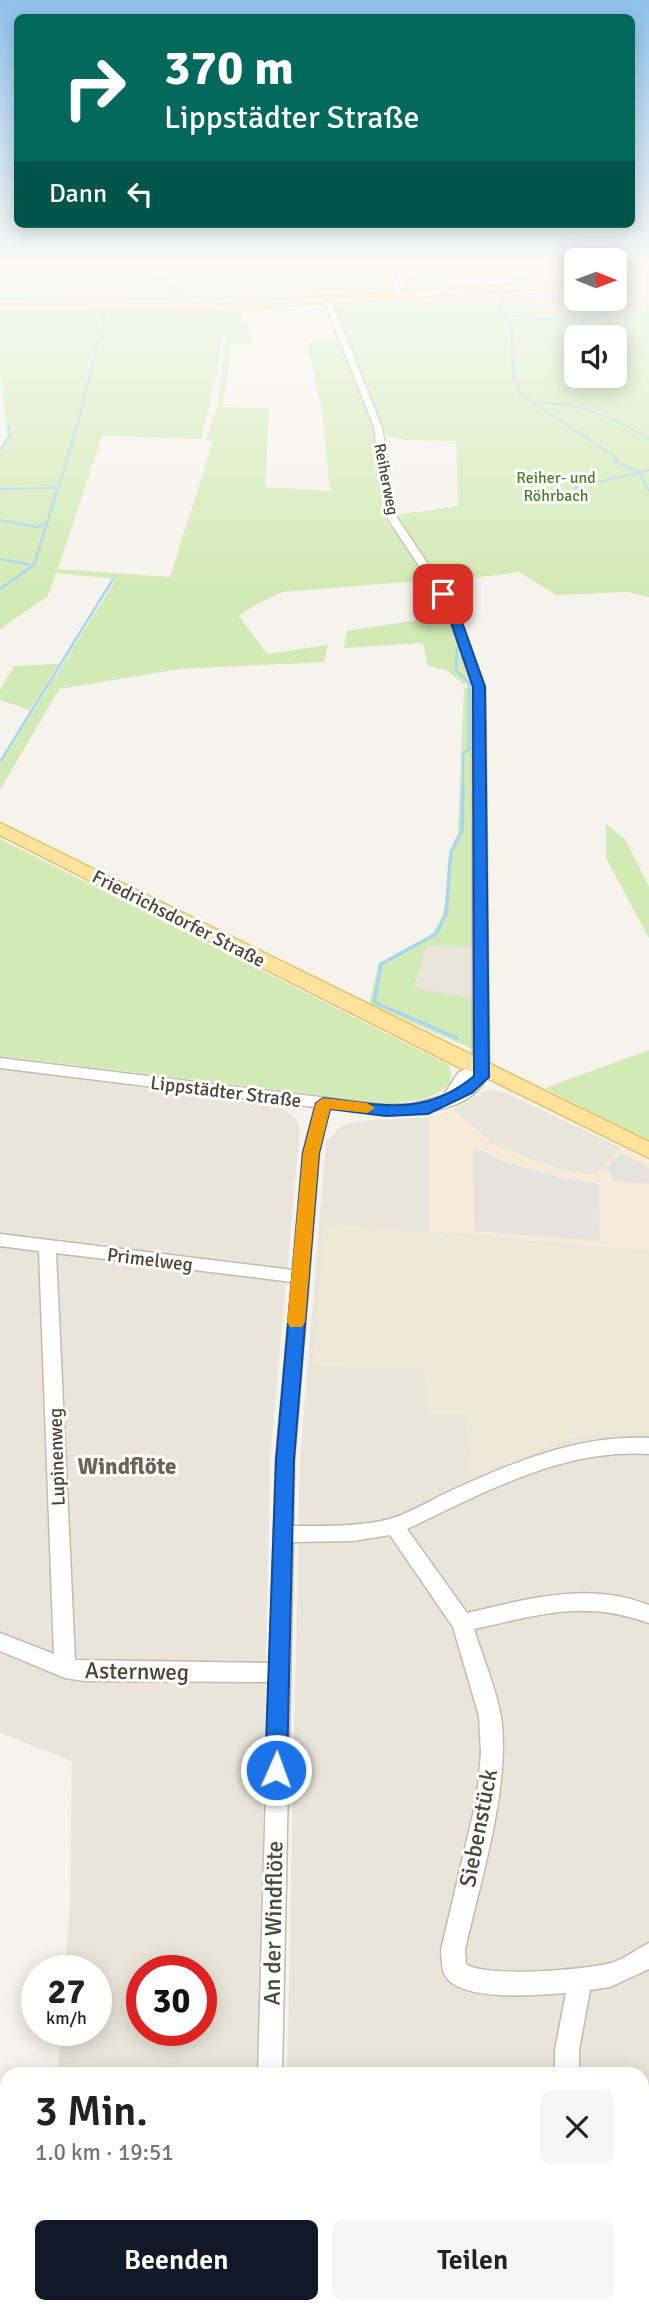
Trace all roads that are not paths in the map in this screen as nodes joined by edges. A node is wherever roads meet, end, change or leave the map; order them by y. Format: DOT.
graph roads {
  1 [pos="357,374"];
  2 [pos="0,828"];
  3 [pos="0,1063"];
  4 [pos="482,1067"];
  5 [pos="323,1103"];
  6 [pos="649,1151"];
  7 [pos="0,1240"];
  8 [pos="47,1247"];
  9 [pos="299,1277"];
  10 [pos="649,1447"];
  11 [pos="394,1526"];
  12 [pos="282,1534"];
  13 [pos="649,1614"];
  14 [pos="462,1623"];
  15 [pos="0,1642"];
  16 [pos="65,1668"];
  17 [pos="279,1673"];
  18 [pos="649,1955"];
  19 [pos="579,1981"];
  20 [pos="270,2067"];
  21 [pos="566,2067"];
  1 -- 4 [label="street, Reiherweg"];
  2 -- 4 [label="main road, Friedrichsdorfer Straße"];
  3 -- 5 [label="street, Lippstädter Straße"];
  4 -- 5 [label="street, Lippstädter Straße"];
  4 -- 6 [label="main road, Friedrichsdorfer Straße"];
  5 -- 9 [label="street, An der Windflöte"];
  7 -- 8 [label="street, Primelweg"];
  8 -- 9 [label="street, Primelweg"];
  8 -- 16 [label="street, Lupinenweg"];
  9 -- 12 [label="street, An der Windflöte"];
  10 -- 11 [label="street"];
  11 -- 12 [label="street"];
  11 -- 14 [label="street, Siebenstück"];
  12 -- 17 [label="street, An der Windflöte"];
  13 -- 14 [label="street"];
  14 -- 19 [label="street, Siebenstück"];
  15 -- 16 [label="street, Asternweg"];
  16 -- 17 [label="street, Asternweg"];
  17 -- 20 [label="street, An der Windflöte"];
  18 -- 19 [label="street"];
  19 -- 21 [label="street"];
}
